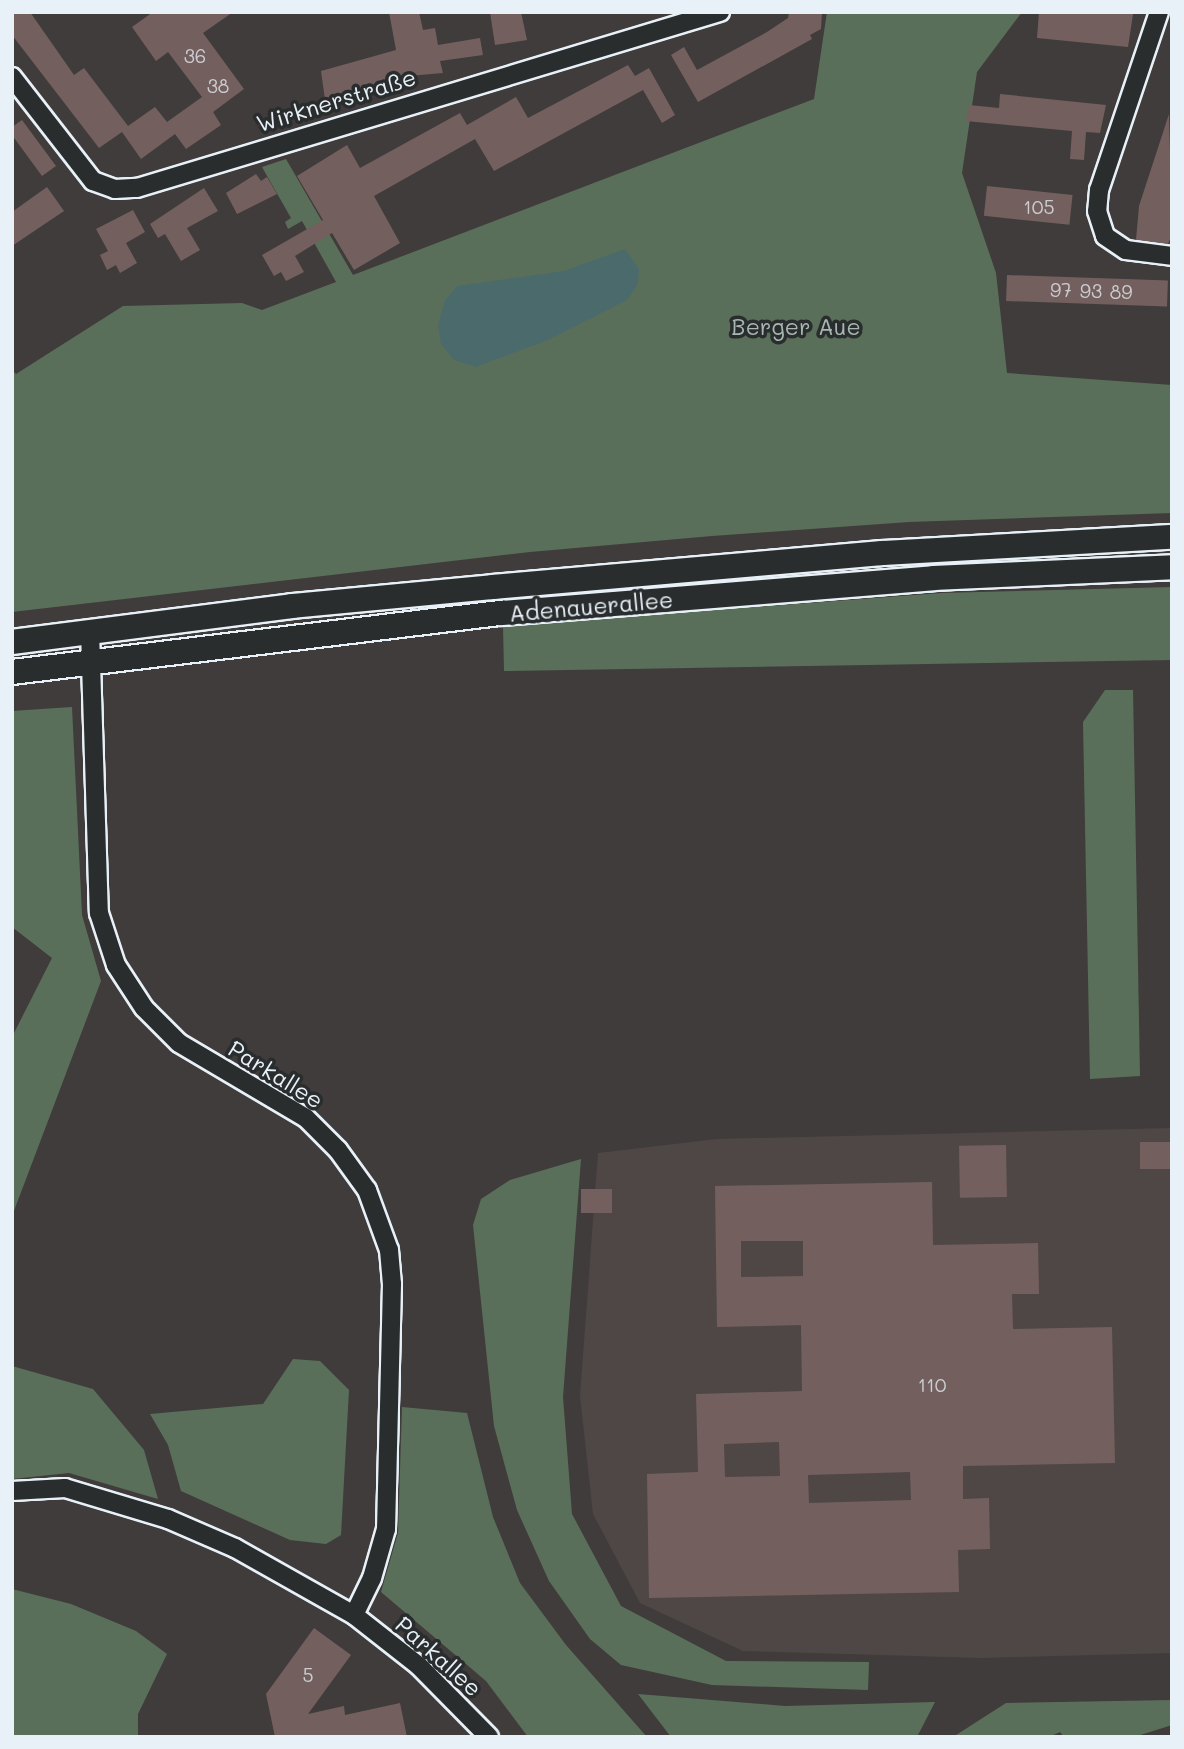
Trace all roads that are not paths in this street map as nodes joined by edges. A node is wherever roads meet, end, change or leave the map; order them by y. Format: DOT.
graph roads {
  1 [pos="720,12"];
  2 [pos="1159,12"];
  3 [pos="12,77"];
  4 [pos="1172,256"];
  5 [pos="1172,537"];
  6 [pos="1172,567"];
  7 [pos="90,631"];
  8 [pos="12,642"];
  9 [pos="91,662"];
  10 [pos="12,672"];
  11 [pos="12,1491"];
  12 [pos="354,1615"];
  13 [pos="489,1737"];
  1 -- 3 [label="street, Wirknerstraße"];
  2 -- 4 [label="street"];
  5 -- 7 [label="main road, Adenauerallee"];
  6 -- 9 [label="main road, Adenauerallee"];
  7 -- 8 [label="main road, Adenauerallee"];
  7 -- 9 [label="street, Parkallee"];
  9 -- 10 [label="main road, Adenauerallee"];
  9 -- 12 [label="street, Parkallee"];
  11 -- 12 [label="street, Parkallee"];
  12 -- 13 [label="street, Parkallee"];
}
